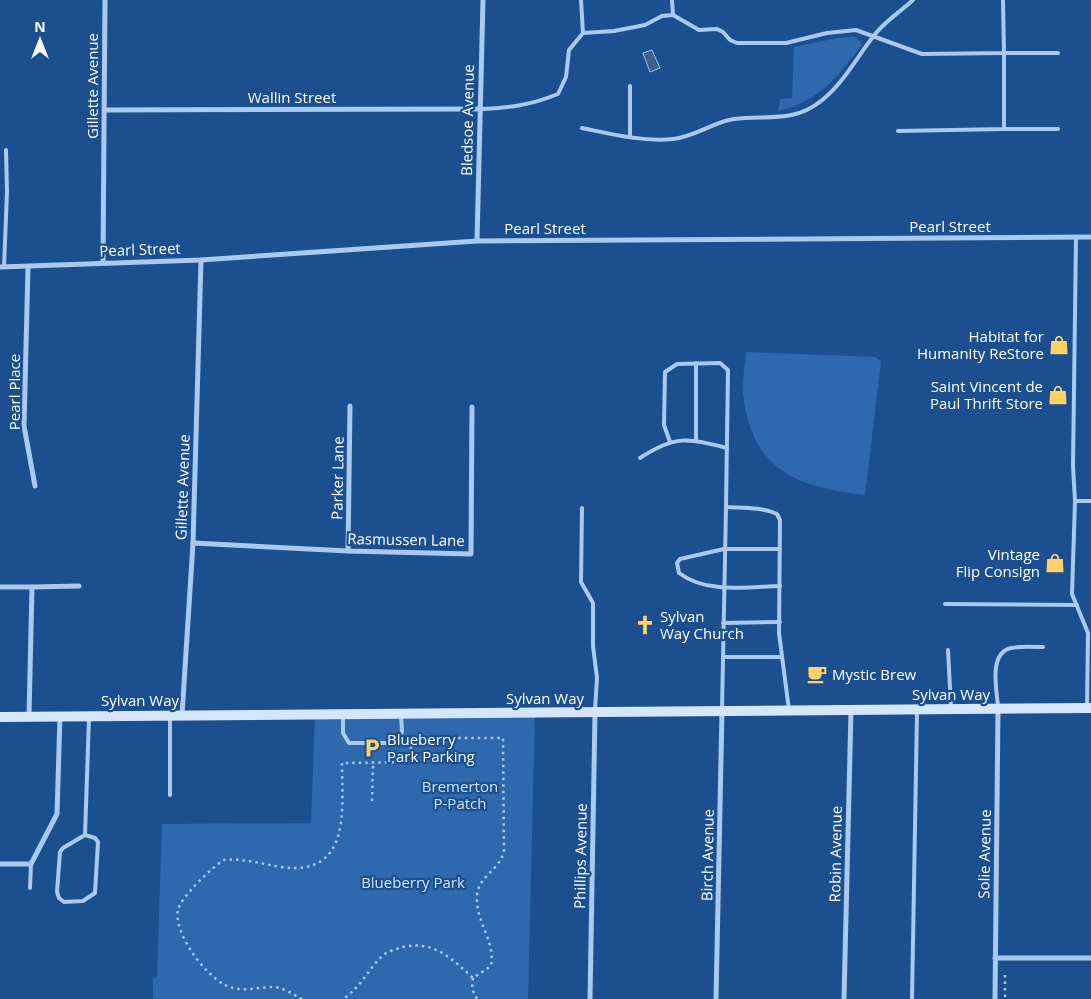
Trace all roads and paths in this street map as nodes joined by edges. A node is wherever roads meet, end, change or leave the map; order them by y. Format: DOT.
graph roads {
  1 [pos="105,0"];
  2 [pos="483,0"];
  3 [pos="581,0"];
  4 [pos="672,0"];
  5 [pos="913,0"];
  6 [pos="1004,0"];
  7 [pos="673,15"];
  8 [pos="583,33"];
  9 [pos="873,38"];
  10 [pos="1004,53"];
  11 [pos="1058,53"];
  12 [pos="630,86"];
  13 [pos="480,109"];
  14 [pos="104,110"];
  15 [pos="582,128"];
  16 [pos="1058,128"];
  17 [pos="1004,129"];
  18 [pos="898,131"];
  19 [pos="630,137"];
  20 [pos="6,150"];
  21 [pos="1076,237"];
  22 [pos="1091,237"];
  23 [pos="477,241"];
  24 [pos="200,260"];
  25 [pos="103,262"];
  26 [pos="2,267"];
  27 [pos="28,267"];
  28 [pos="696,363"];
  29 [pos="350,406"];
  30 [pos="472,406"];
  31 [pos="696,440"];
  32 [pos="670,442"];
  33 [pos="727,448"];
  34 [pos="640,458"];
  35 [pos="35,486"];
  36 [pos="1075,501"];
  37 [pos="1091,501"];
  38 [pos="726,507"];
  39 [pos="582,508"];
  40 [pos="193,543"];
  41 [pos="724,549"];
  42 [pos="780,549"];
  43 [pos="348,551"];
  44 [pos="79,586"];
  45 [pos="780,586"];
  46 [pos="0,587"];
  47 [pos="32,587"];
  48 [pos="723,588"];
  49 [pos="945,604"];
  50 [pos="1077,606"];
  51 [pos="780,622"];
  52 [pos="723,623"];
  53 [pos="1043,646"];
  54 [pos="948,650"];
  55 [pos="723,657"];
  56 [pos="782,657"];
  57 [pos="1089,708"];
  58 [pos="851,709"];
  59 [pos="917,709"];
  60 [pos="788,710"];
  61 [pos="951,710"];
  62 [pos="998,710"];
  63 [pos="722,711"];
  64 [pos="595,713"];
  65 [pos="343,714"];
  66 [pos="401,714"];
  67 [pos="170,715"];
  68 [pos="182,715"];
  69 [pos="0,716"];
  70 [pos="30,716"];
  71 [pos="60,716"];
  72 [pos="89,716"];
  73 [pos="373,762"];
  74 [pos="170,794"];
  75 [pos="372,801"];
  76 [pos="85,835"];
  77 [pos="0,864"];
  78 [pos="31,864"];
  79 [pos="30,888"];
  80 [pos="995,958"];
  81 [pos="1091,958"];
  82 [pos="1005,975"];
  83 [pos="473,978"];
  84 [pos="302,999"];
  85 [pos="343,999"];
  86 [pos="477,999"];
  87 [pos="590,999"];
  88 [pos="716,999"];
  89 [pos="844,999"];
  90 [pos="912,999"];
  91 [pos="995,999"];
  92 [pos="1005,999"];
  1 -- 14 [label="street, Gillette Avenue"];
  2 -- 13 [label="street, Bledsoe Avenue"];
  3 -- 8 [label="lane"];
  4 -- 7 [label="lane"];
  5 -- 9 [label="lane"];
  6 -- 10 [label="lane"];
  7 -- 8 [label="lane"];
  7 -- 9 [label="lane"];
  8 -- 13 [label="lane"];
  9 -- 10 [label="lane"];
  9 -- 19 [label="lane"];
  10 -- 11 [label="lane"];
  10 -- 17 [label="lane"];
  12 -- 19 [label="lane"];
  13 -- 14 [label="street, Wallin Street"];
  13 -- 23 [label="street, Bledsoe Avenue"];
  14 -- 25 [label="street, Gillette Avenue"];
  15 -- 19 [label="lane"];
  16 -- 17 [label="lane"];
  17 -- 18 [label="lane"];
  20 -- 26 [label="lane"];
  21 -- 22 [label="street, Pearl Street"];
  21 -- 23 [label="street, Pearl Street"];
  21 -- 36 [label="lane"];
  23 -- 24 [label="street, Pearl Street"];
  24 -- 25 [label="street, Pearl Street"];
  24 -- 40 [label="street, Gillette Avenue"];
  25 -- 27 [label="street, Pearl Street"];
  26 -- 27 [label="street, Pearl Street"];
  27 -- 35 [label="street, Pearl Place"];
  28 -- 31 [label="lane"];
  28 -- 32 [label="lane"];
  28 -- 33 [label="lane"];
  29 -- 43 [label="street, Parker Lane"];
  30 -- 43 [label="street, Rasmussen Lane"];
  31 -- 32 [label="lane"];
  31 -- 33 [label="lane"];
  32 -- 34 [label="lane"];
  33 -- 38 [label="lane"];
  36 -- 37 [label="lane"];
  36 -- 50 [label="lane"];
  38 -- 41 [label="lane"];
  38 -- 42 [label="lane"];
  39 -- 64 [label="lane"];
  40 -- 43 [label="street, Rasmussen Lane"];
  40 -- 68 [label="street, Gillette Avenue"];
  41 -- 42 [label="lane"];
  41 -- 48 [label="lane"];
  41 -- 48 [label="lane"];
  42 -- 45 [label="lane"];
  44 -- 47 [label="street"];
  45 -- 48 [label="lane"];
  45 -- 51 [label="lane"];
  46 -- 47 [label="street"];
  47 -- 70 [label="street"];
  48 -- 52 [label="lane"];
  49 -- 50 [label="lane"];
  50 -- 57 [label="lane"];
  51 -- 52 [label="lane"];
  51 -- 56 [label="lane"];
  52 -- 55 [label="lane"];
  53 -- 62 [label="lane"];
  54 -- 61 [label="lane"];
  55 -- 56 [label="lane"];
  55 -- 63 [label="lane"];
  56 -- 60 [label="lane"];
  57 -- 62 [label="main road, Sylvan Way"];
  58 -- 59 [label="main road, Sylvan Way"];
  58 -- 60 [label="main road, Sylvan Way"];
  58 -- 89 [label="street, Robin Avenue"];
  59 -- 61 [label="main road, Sylvan Way"];
  59 -- 90 [label="lane"];
  60 -- 63 [label="main road, Sylvan Way"];
  61 -- 62 [label="main road, Sylvan Way"];
  62 -- 80 [label="street, Solie Avenue"];
  63 -- 64 [label="main road, Sylvan Way"];
  63 -- 88 [label="street, Birch Avenue"];
  64 -- 66 [label="main road, Sylvan Way"];
  64 -- 87 [label="street, Phillips Avenue"];
  65 -- 66 [label="main road, Sylvan Way"];
  65 -- 66 [label="lane"];
  65 -- 68 [label="main road, Sylvan Way"];
  67 -- 68 [label="main road, Sylvan Way"];
  67 -- 72 [label="main road, Sylvan Way"];
  67 -- 74 [label="lane"];
  69 -- 70 [label="main road, Sylvan Way"];
  70 -- 71 [label="main road, Sylvan Way"];
  71 -- 72 [label="main road, Sylvan Way"];
  71 -- 78 [label="street"];
  72 -- 76 [label="lane"];
  73 -- 75 [label="path"];
  73 -- 83 [label="path"];
  73 -- 84 [label="path"];
  76 -- 76 [label="lane"];
  77 -- 78 [label="street"];
  78 -- 79 [label="lane"];
  80 -- 81 [label="street"];
  80 -- 91 [label="street, Solie Avenue"];
  82 -- 92 [label="path"];
  83 -- 85 [label="path"];
  83 -- 86 [label="path"];
}
